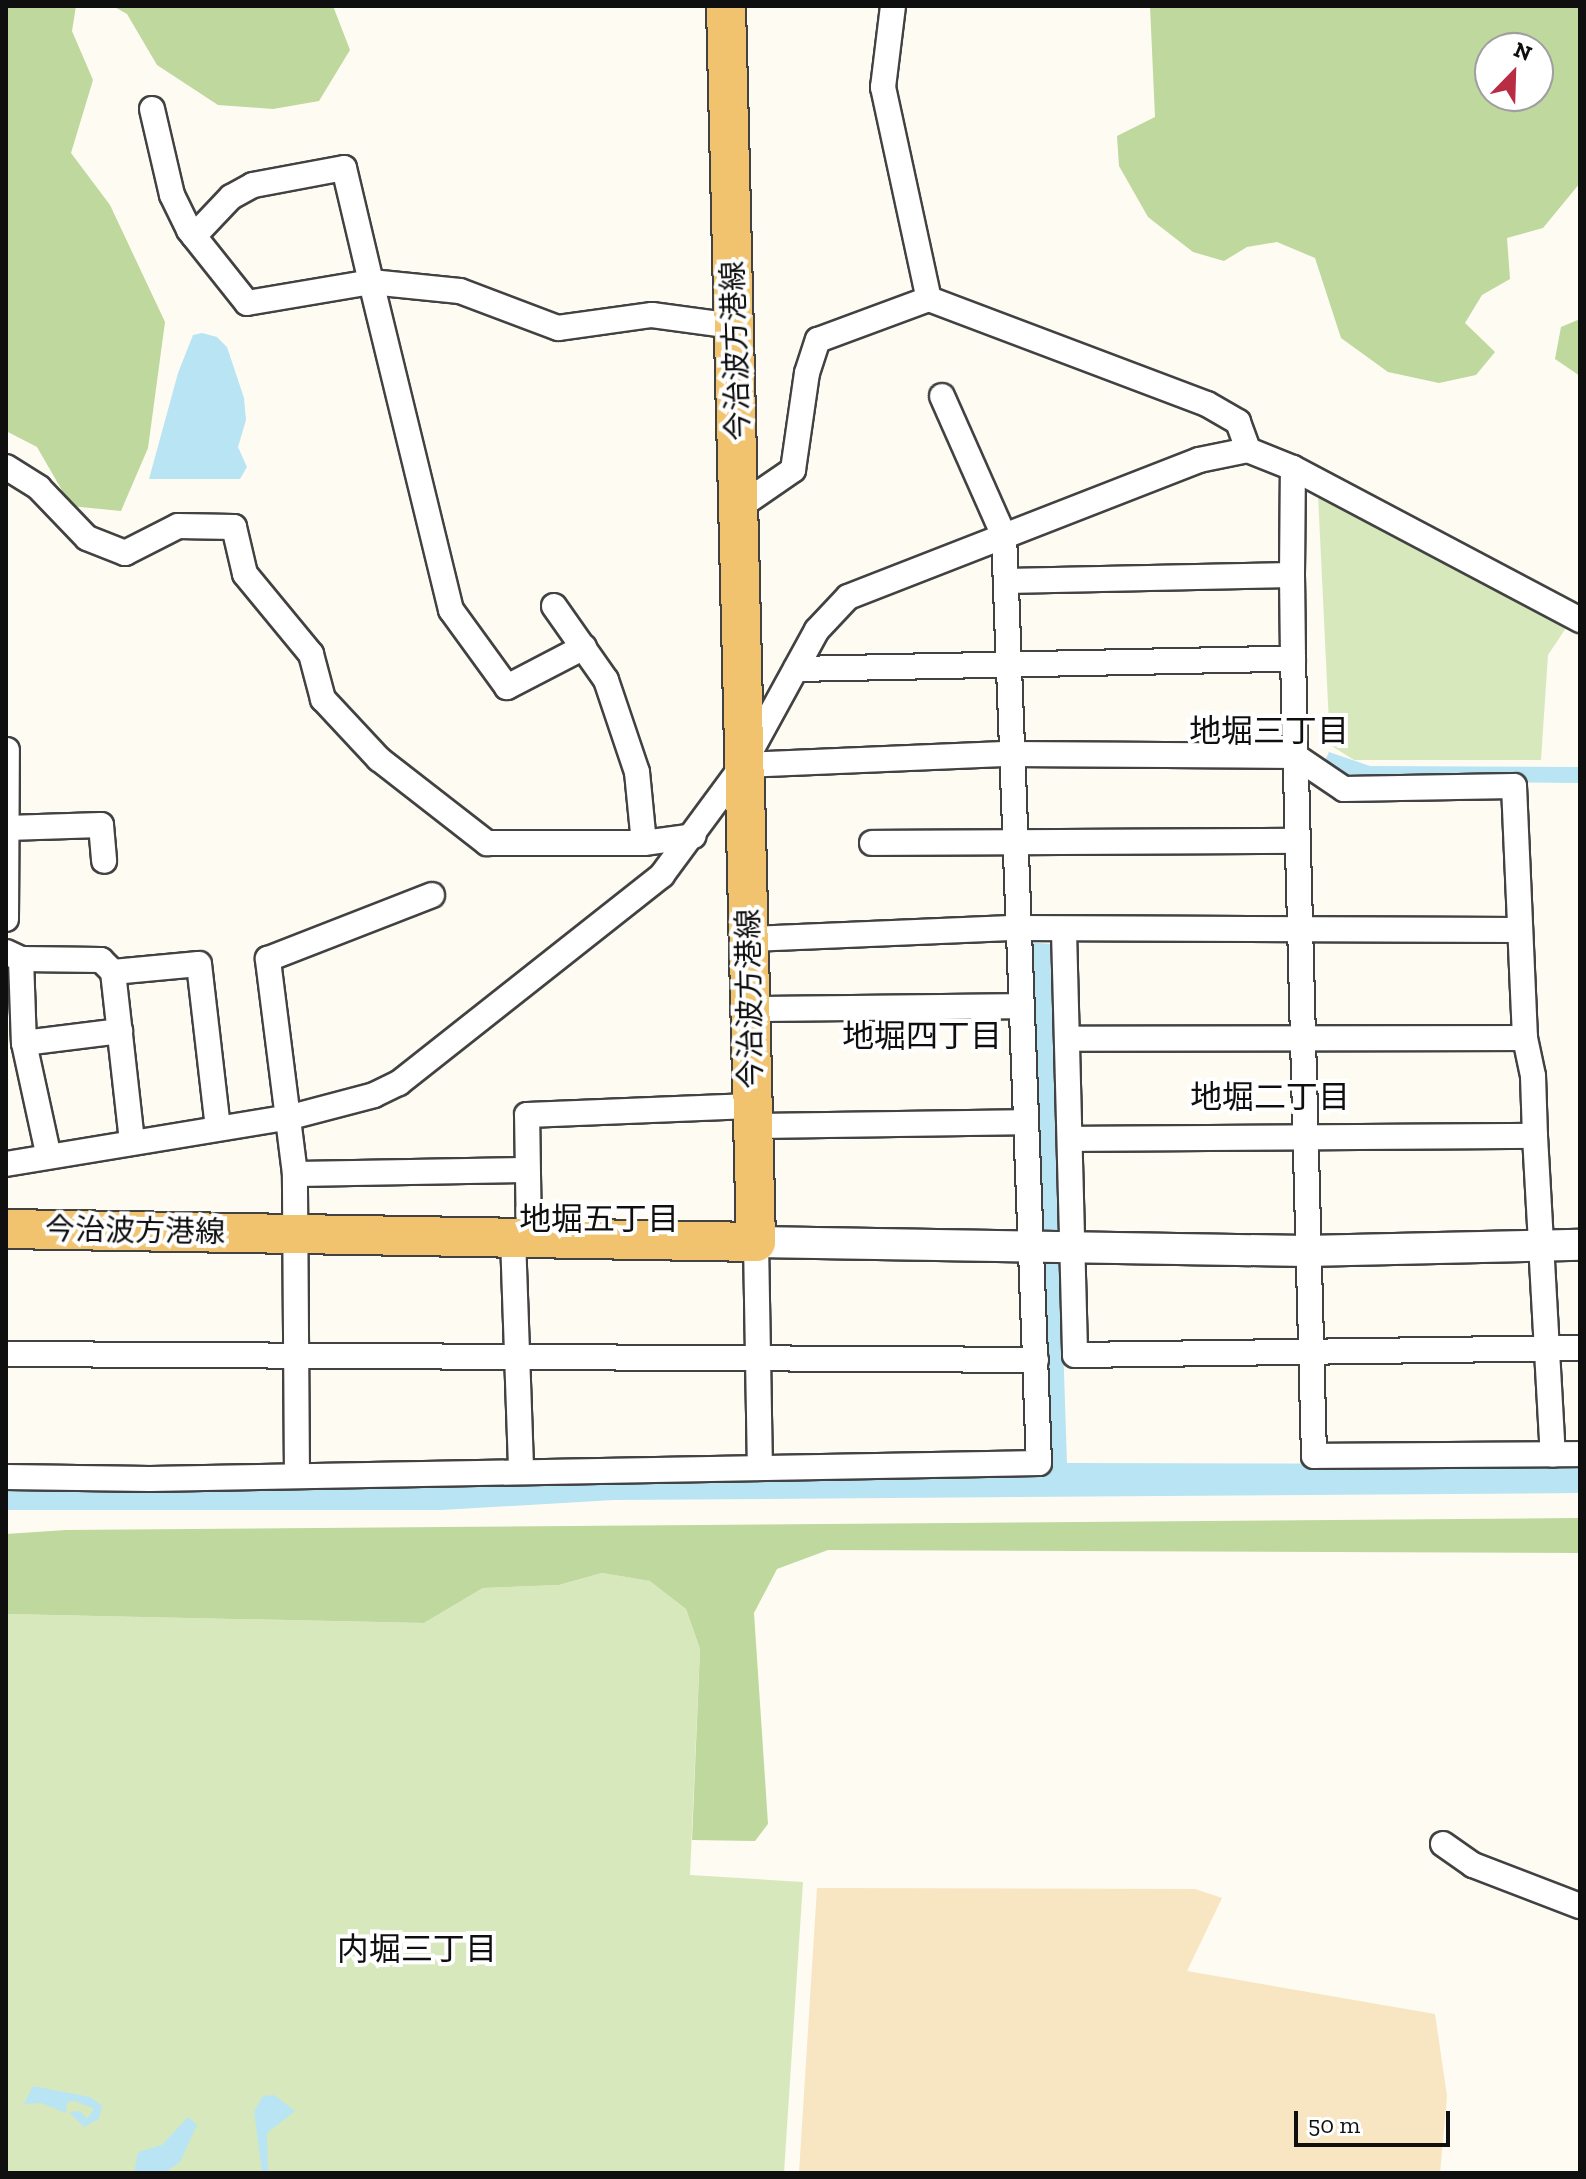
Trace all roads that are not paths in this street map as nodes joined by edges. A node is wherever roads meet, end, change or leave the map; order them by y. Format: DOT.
graph roads {
  1 [pos="726,6"];
  2 [pos="893,6"];
  3 [pos="152,109"];
  4 [pos="194,236"];
  5 [pos="371,282"];
  6 [pos="929,299"];
  7 [pos="733,326"];
  8 [pos="942,396"];
  9 [pos="1248,450"];
  10 [pos="6,467"];
  11 [pos="1293,468"];
  12 [pos="742,505"];
  13 [pos="1004,536"];
  14 [pos="1292,575"];
  15 [pos="1006,581"];
  16 [pos="554,606"];
  17 [pos="1580,620"];
  18 [pos="584,647"];
  19 [pos="1293,659"];
  20 [pos="1008,667"];
  21 [pos="796,669"];
  22 [pos="7,750"];
  23 [pos="1010,754"];
  24 [pos="1295,756"];
  25 [pos="743,765"];
  26 [pos="7,828"];
  27 [pos="694,836"];
  28 [pos="1013,840"];
  29 [pos="1298,841"];
  30 [pos="644,843"];
  31 [pos="872,843"];
  32 [pos="104,861"];
  33 [pos="432,895"];
  34 [pos="6,919"];
  35 [pos="1017,928"];
  36 [pos="1518,930"];
  37 [pos="1064,931"];
  38 [pos="1301,933"];
  39 [pos="751,939"];
  40 [pos="13,956"];
  41 [pos="113,972"];
  42 [pos="1020,1006"];
  43 [pos="751,1009"];
  44 [pos="120,1031"];
  45 [pos="1302,1035"];
  46 [pos="1525,1038"];
  47 [pos="1067,1039"];
  48 [pos="24,1043"];
  49 [pos="752,1116"];
  50 [pos="291,1117"];
  51 [pos="1026,1122"];
  52 [pos="218,1128"];
  53 [pos="1535,1136"];
  54 [pos="1304,1137"];
  55 [pos="1070,1139"];
  56 [pos="132,1142"];
  57 [pos="48,1153"];
  58 [pos="6,1164"];
  59 [pos="526,1170"];
  60 [pos="295,1174"];
  61 [pos="6,1229"];
  62 [pos="293,1234"];
  63 [pos="521,1238"];
  64 [pos="756,1242"];
  65 [pos="1072,1245"];
  66 [pos="1580,1245"];
  67 [pos="1542,1246"];
  68 [pos="1032,1247"];
  69 [pos="1306,1251"];
  70 [pos="1580,1348"];
  71 [pos="1547,1349"];
  72 [pos="1310,1351"];
  73 [pos="6,1354"];
  74 [pos="295,1356"];
  75 [pos="518,1358"];
  76 [pos="759,1358"];
  77 [pos="1036,1360"];
  78 [pos="1553,1454"];
  79 [pos="1580,1454"];
  80 [pos="760,1468"];
  81 [pos="521,1472"];
  82 [pos="297,1476"];
  83 [pos="6,1477"];
  84 [pos="1443,1844"];
  85 [pos="1580,1906"];
  1 -- 7 [label="main road, 今治波方港線"];
  2 -- 6 [label="street"];
  3 -- 4 [label="street"];
  4 -- 5 [label="street"];
  4 -- 5 [label="street"];
  5 -- 7 [label="street"];
  5 -- 18 [label="street"];
  6 -- 9 [label="street"];
  6 -- 12 [label="street"];
  7 -- 12 [label="main road, 今治波方港線"];
  8 -- 13 [label="street"];
  9 -- 11 [label="street"];
  9 -- 13 [label="street"];
  10 -- 30 [label="street"];
  11 -- 14 [label="street"];
  11 -- 17 [label="street"];
  12 -- 25 [label="main road, 今治波方港線"];
  13 -- 15 [label="street"];
  13 -- 21 [label="street"];
  14 -- 15 [label="street"];
  14 -- 19 [label="street"];
  15 -- 20 [label="street"];
  16 -- 18 [label="street"];
  18 -- 30 [label="street"];
  19 -- 20 [label="street"];
  19 -- 24 [label="street"];
  20 -- 21 [label="street"];
  20 -- 23 [label="street"];
  21 -- 25 [label="street"];
  22 -- 26 [label="street"];
  23 -- 24 [label="street"];
  23 -- 25 [label="street"];
  23 -- 28 [label="street"];
  24 -- 29 [label="street"];
  24 -- 36 [label="street"];
  25 -- 27 [label="street"];
  25 -- 39 [label="main road, 今治波方港線"];
  26 -- 32 [label="street"];
  26 -- 34 [label="street"];
  27 -- 30 [label="street"];
  27 -- 50 [label="street"];
  28 -- 29 [label="street"];
  28 -- 31 [label="street"];
  28 -- 35 [label="street"];
  29 -- 38 [label="street"];
  33 -- 50 [label="street"];
  35 -- 37 [label="street"];
  35 -- 39 [label="street"];
  35 -- 42 [label="street"];
  36 -- 38 [label="street"];
  36 -- 46 [label="street"];
  37 -- 38 [label="street"];
  37 -- 47 [label="street"];
  38 -- 45 [label="street"];
  39 -- 43 [label="main road, 今治波方港線"];
  40 -- 41 [label="street"];
  40 -- 48 [label="street"];
  41 -- 44 [label="street"];
  41 -- 52 [label="street"];
  42 -- 43 [label="street"];
  42 -- 51 [label="street"];
  43 -- 49 [label="main road, 今治波方港線"];
  44 -- 48 [label="street"];
  44 -- 56 [label="street"];
  45 -- 46 [label="street"];
  45 -- 47 [label="street"];
  45 -- 54 [label="street"];
  46 -- 53 [label="street"];
  47 -- 55 [label="street"];
  48 -- 57 [label="street"];
  49 -- 51 [label="street"];
  49 -- 59 [label="street"];
  49 -- 64 [label="main road, 今治波方港線"];
  50 -- 52 [label="street"];
  50 -- 60 [label="street"];
  51 -- 68 [label="street"];
  52 -- 56 [label="street"];
  53 -- 54 [label="street"];
  53 -- 67 [label="street"];
  54 -- 55 [label="street"];
  54 -- 69 [label="street"];
  55 -- 65 [label="street"];
  56 -- 57 [label="street"];
  57 -- 58 [label="street"];
  59 -- 60 [label="street"];
  59 -- 63 [label="street"];
  60 -- 62 [label="street"];
  61 -- 62 [label="main road, 今治波方港線"];
  62 -- 63 [label="main road, 今治波方港線"];
  62 -- 74 [label="street"];
  63 -- 64 [label="main road, 今治波方港線"];
  63 -- 75 [label="street"];
  64 -- 68 [label="street"];
  64 -- 76 [label="street"];
  65 -- 68 [label="street"];
  65 -- 69 [label="street"];
  65 -- 72 [label="street"];
  66 -- 67 [label="street"];
  67 -- 69 [label="street"];
  67 -- 71 [label="street"];
  68 -- 77 [label="street"];
  69 -- 72 [label="street"];
  70 -- 71 [label="street"];
  71 -- 72 [label="street"];
  71 -- 78 [label="street"];
  72 -- 78 [label="street"];
  73 -- 74 [label="street"];
  74 -- 75 [label="street"];
  74 -- 82 [label="street"];
  75 -- 76 [label="street"];
  75 -- 81 [label="street"];
  76 -- 77 [label="street"];
  76 -- 80 [label="street"];
  77 -- 80 [label="street"];
  78 -- 79 [label="street"];
  80 -- 81 [label="street"];
  81 -- 82 [label="street"];
  82 -- 83 [label="street"];
  84 -- 85 [label="street"];
}
